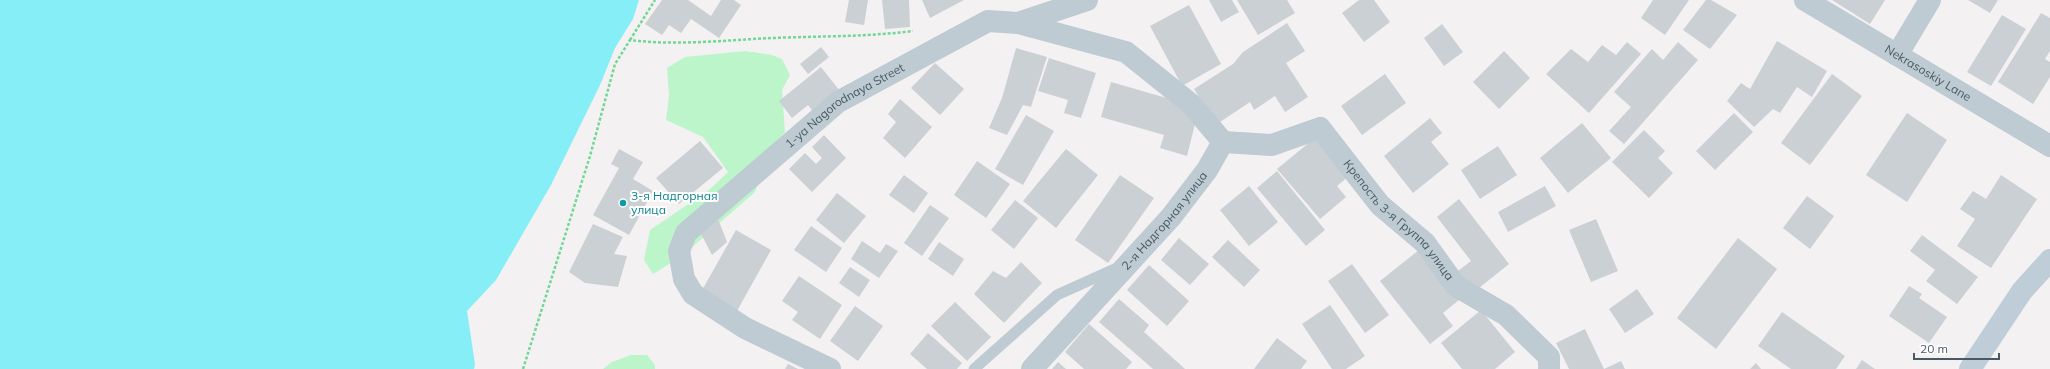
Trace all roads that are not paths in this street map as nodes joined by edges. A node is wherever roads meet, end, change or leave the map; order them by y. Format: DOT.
graph roads {
  1 [pos="1087,0"];
  2 [pos="1805,0"];
  3 [pos="1930,0"];
  4 [pos="1018,23"];
  5 [pos="1897,55"];
  6 [pos="1223,142"];
  7 [pos="2050,146"];
  8 [pos="2050,260"];
  9 [pos="1129,263"];
  10 [pos="830,369"];
  11 [pos="974,369"];
  12 [pos="1032,369"];
  13 [pos="1549,369"];
  14 [pos="1970,369"];
  1 -- 4 [label="street, 1-ya Nagorodnaya Street"];
  2 -- 5 [label="street, Nekrasoskiy Lane"];
  3 -- 5 [label="street"];
  4 -- 6 [label="street"];
  4 -- 10 [label="street, 1-ya Nagorodnaya Street"];
  5 -- 7 [label="street, Nekrasoskiy Lane"];
  6 -- 9 [label="street, 2-я Надгорная улица"];
  6 -- 13 [label="street, Крепость 3-я Группа улица"];
  8 -- 14 [label="street"];
  9 -- 11 [label="lane"];
  9 -- 12 [label="street, 2-я Надгорная улица"];
}
